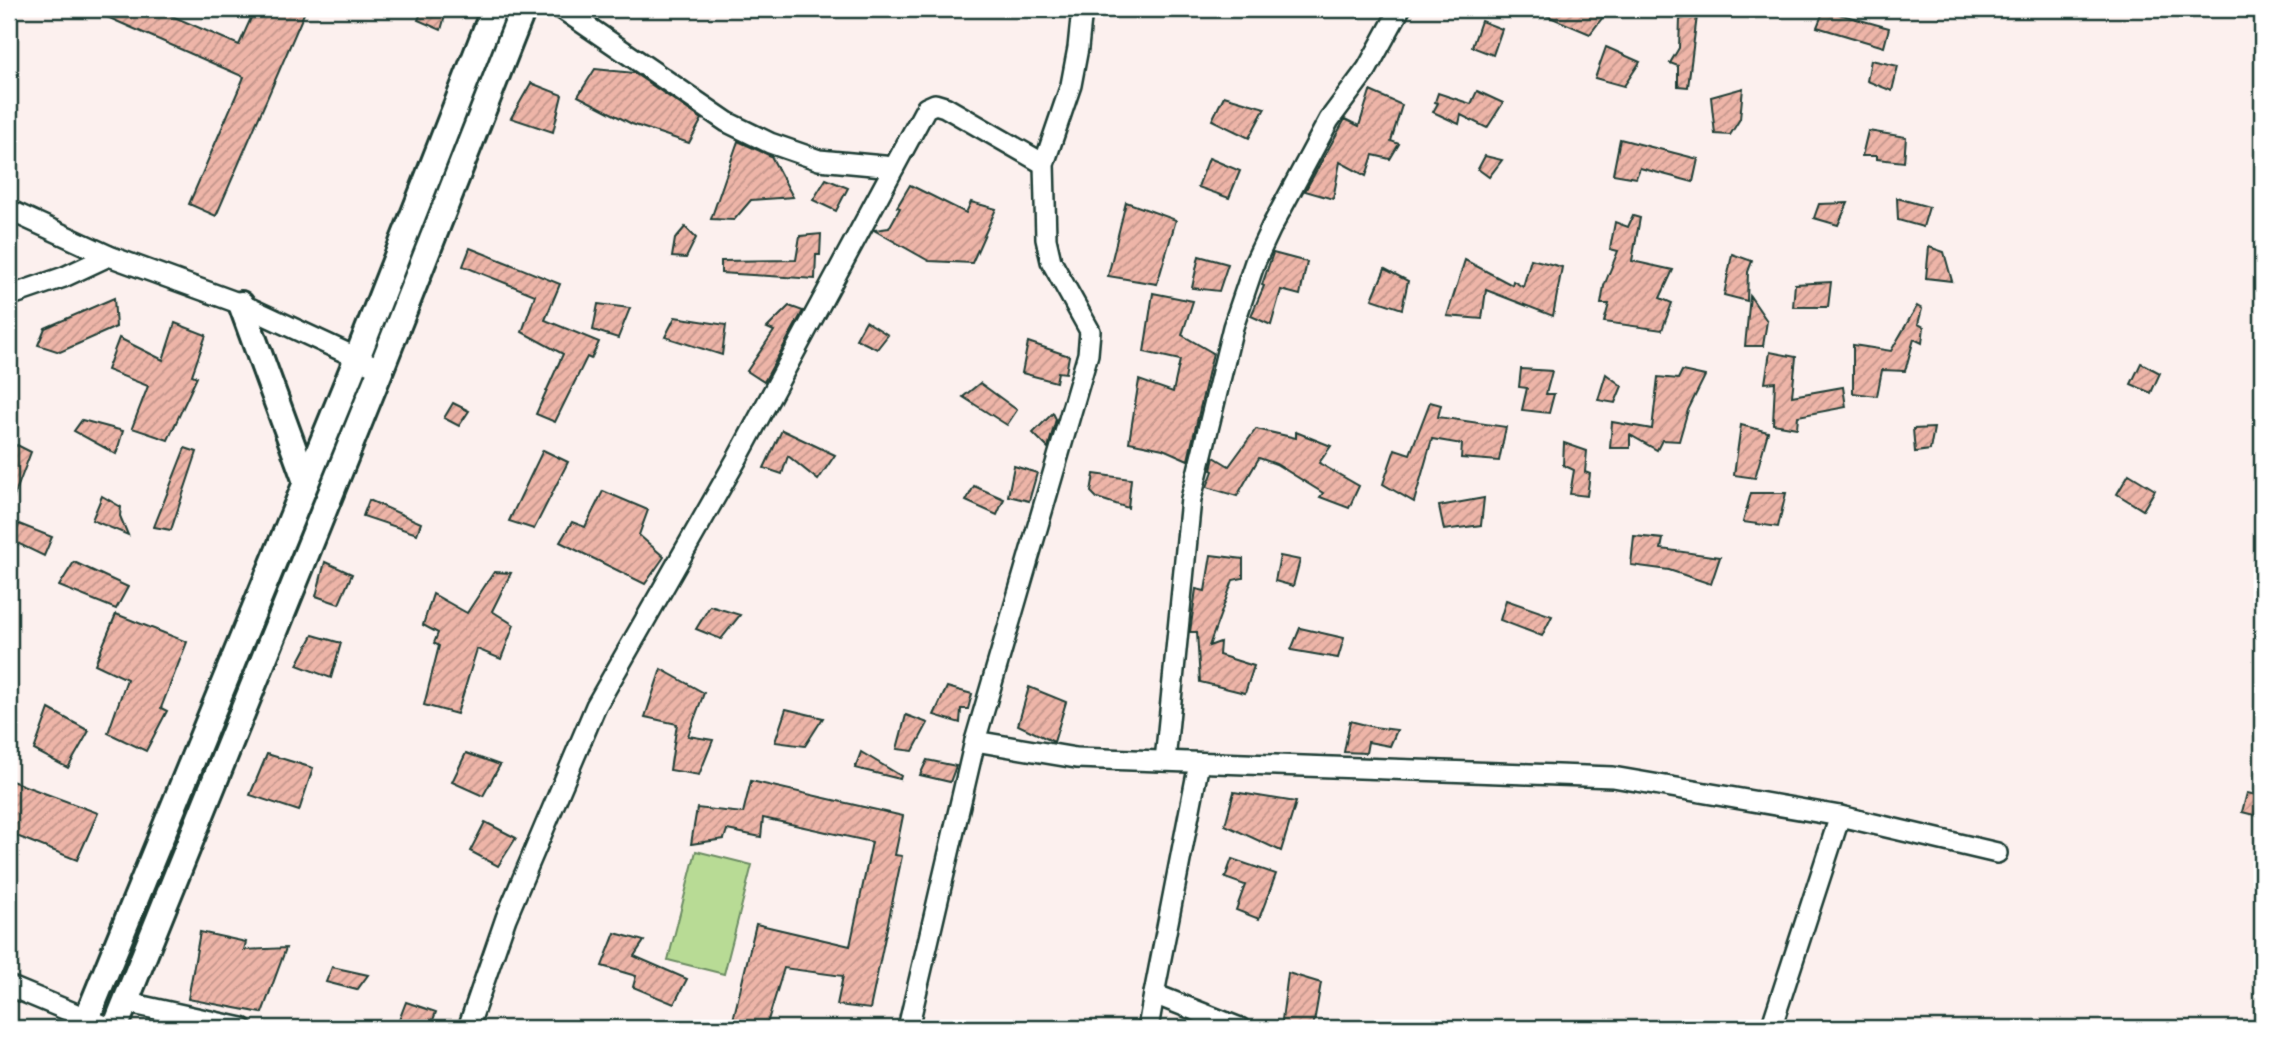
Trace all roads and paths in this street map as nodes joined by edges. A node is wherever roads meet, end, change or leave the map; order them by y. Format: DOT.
graph roads {
  1 [pos="494,9"];
  2 [pos="523,9"];
  3 [pos="562,9"];
  4 [pos="1082,9"];
  5 [pos="1400,9"];
  6 [pos="1044,164"];
  7 [pos="894,167"];
  8 [pos="9,210"];
  9 [pos="109,256"];
  10 [pos="9,296"];
  11 [pos="241,304"];
  12 [pos="357,358"];
  13 [pos="381,369"];
  14 [pos="306,482"];
  15 [pos="975,741"];
  16 [pos="1165,761"];
  17 [pos="1199,762"];
  18 [pos="1840,816"];
  19 [pos="1997,853"];
  20 [pos="9,986"];
  21 [pos="1154,993"];
  22 [pos="124,1002"];
  23 [pos="85,1024"];
  24 [pos="112,1028"];
  25 [pos="242,1028"];
  26 [pos="468,1028"];
  27 [pos="908,1028"];
  28 [pos="1148,1028"];
  29 [pos="1240,1028"];
  30 [pos="1771,1028"];
  1 -- 12 [label="street"];
  2 -- 13 [label="street"];
  3 -- 7 [label="street"];
  4 -- 6 [label="street"];
  5 -- 16 [label="street"];
  6 -- 7 [label="street"];
  6 -- 15 [label="street"];
  7 -- 26 [label="street"];
  8 -- 9 [label="street"];
  9 -- 10 [label="street"];
  9 -- 11 [label="street"];
  11 -- 12 [label="street"];
  11 -- 14 [label="street"];
  12 -- 13 [label="street"];
  12 -- 14 [label="street"];
  13 -- 22 [label="street"];
  14 -- 23 [label="street"];
  15 -- 16 [label="street"];
  15 -- 27 [label="street"];
  16 -- 17 [label="street"];
  17 -- 18 [label="street"];
  17 -- 21 [label="street"];
  18 -- 19 [label="street"];
  18 -- 30 [label="street"];
  20 -- 23 [label="street"];
  21 -- 28 [label="street"];
  21 -- 29 [label="street"];
  22 -- 24 [label="street"];
  22 -- 25 [label="street"];
  23 -- 24 [label="street"];
}
